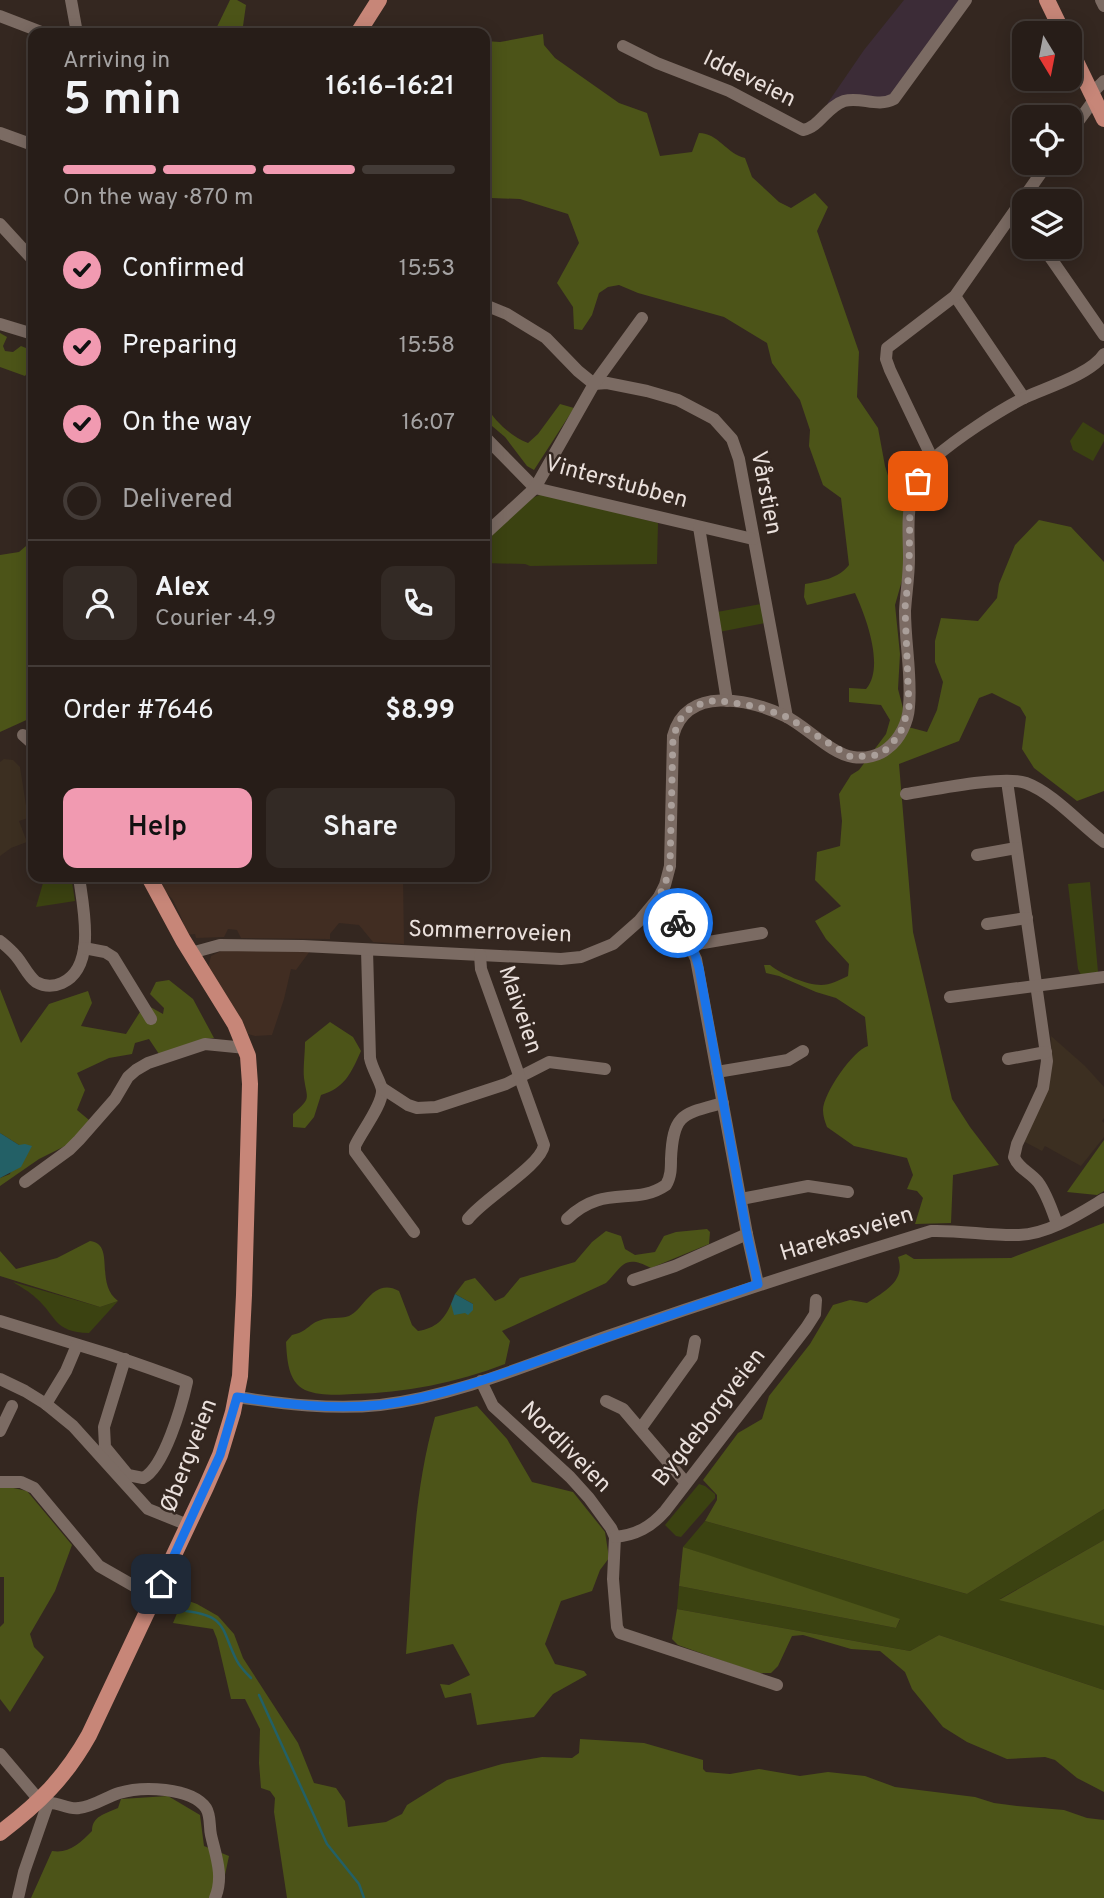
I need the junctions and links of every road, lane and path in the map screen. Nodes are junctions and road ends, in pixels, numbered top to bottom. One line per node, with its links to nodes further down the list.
1 (71, 0): 10 (street)
2 (379, 0): 11 (main road)
3 (966, 0): 12 (street, Iddeveien)
4 (1046, 0): 8 (main road)
5 (1101, 0): 6 (street)
6 (1104, 6)
7 (0, 16): 9 (street)
8 (1057, 21)
9 (31, 28)
10 (76, 28)
11 (361, 28)
12 (623, 46)
13 (1082, 73): 15 (main road)
14 (1104, 81): 15 (street)
15 (1094, 97): 16 (street); 17 (main road)
16 (1082, 116)
17 (1104, 119)
18 (0, 133): 19 (street)
19 (28, 143)
20 (1012, 215): 24 (street)
21 (0, 224): 22 (street)
22 (28, 255)
23 (1051, 259): 29 (street)
24 (955, 296): 32 (street); 34 (street)
25 (490, 307): 31 (street)
26 (642, 318): 31 (street)
27 (0, 324): 28 (street)
28 (28, 334)
29 (1104, 335)
30 (1104, 354): 32 (street)
31 (594, 384): 35 (street); 38 (street, Vårstien)
32 (1024, 398): 34 (street)
33 (490, 442): 35 (street, Vinterstubben)
34 (933, 460): 40 (street, Sommerroveien)
35 (535, 488): 36 (street, Vinterstubben); 37 (street)
36 (699, 527): 38 (street, Vinterstubben); 39 (street)
37 (490, 529)
38 (753, 539): 40 (street, Vårstien)
39 (727, 701): 40 (street, Sommerroveien); 48 (street, Sommerroveien)
40 (787, 717)
41 (1007, 781): 42 (street); 43 (street); 44 (street)
42 (906, 794)
43 (1104, 842)
44 (1016, 848): 45 (street); 49 (street)
45 (977, 855)
46 (80, 882): 54 (street)
47 (152, 882): 56 (main road, Øbergveien)
48 (659, 897): 53 (street); 57 (street, Sommerroveien)
49 (1027, 918): 50 (street); 59 (street)
50 (987, 924)
51 (762, 933): 53 (street)
52 (0, 941): 54 (street)
53 (691, 945): 67 (street)
54 (84, 948): 61 (street)
55 (367, 950): 56 (street, Sommerroveien); 57 (street, Sommerroveien); 69 (street)
56 (191, 953): 62 (main road, Øbergveien)
57 (480, 955): 68 (street, Maiveien)
58 (1104, 978): 59 (street)
59 (1037, 985): 60 (street); 64 (street)
60 (950, 997)
61 (151, 1019)
62 (246, 1048): 71 (street); 89 (main road, Øbergveien)
63 (803, 1051): 67 (street)
64 (1046, 1052): 65 (street); 77 (street)
65 (1008, 1059)
66 (605, 1069): 68 (street, Maiveien)
67 (717, 1072): 70 (street)
68 (520, 1077): 69 (street, Maiveien); 75 (street, Maiveien)
69 (382, 1088): 78 (street)
70 (723, 1103): 73 (street); 76 (street)
71 (24, 1182)
72 (848, 1192): 73 (street)
73 (741, 1199): 79 (street)
74 (1104, 1199): 77 (street, Harekasveien)
75 (468, 1219)
76 (567, 1219)
77 (1057, 1224): 81 (street, Harekasveien)
78 (414, 1231)
79 (747, 1234): 80 (street); 81 (street)
80 (633, 1280)
81 (758, 1284): 88 (street, Harekasveien)
82 (816, 1300): 96 (street, Bygdeborgveien)
83 (0, 1321): 85 (street)
84 (695, 1341): 93 (street)
85 (77, 1345): 86 (street); 91 (street)
86 (125, 1359): 86 (street)
87 (0, 1379): 91 (street)
88 (481, 1381): 89 (street, Harekasveien); 98 (street, Nordliveien)
89 (237, 1397): 97 (main road, Øbergveien)
90 (606, 1401): 93 (street)
91 (46, 1404): 97 (street)
92 (12, 1406): 94 (street)
93 (640, 1428): 96 (street)
94 (0, 1431)
95 (0, 1482): 99 (street)
96 (686, 1483): 98 (street, Bygdeborgveien)
97 (188, 1525): 99 (main road, Øbergveien)
98 (615, 1537): 100 (street)
99 (155, 1598): 102 (main road, Øbergveien)
100 (777, 1685)
101 (0, 1754): 102 (street)
102 (45, 1800): 103 (main road, Øbergveien); 104 (street); 105 (street)
103 (0, 1833)
104 (18, 1898)
105 (215, 1898)

